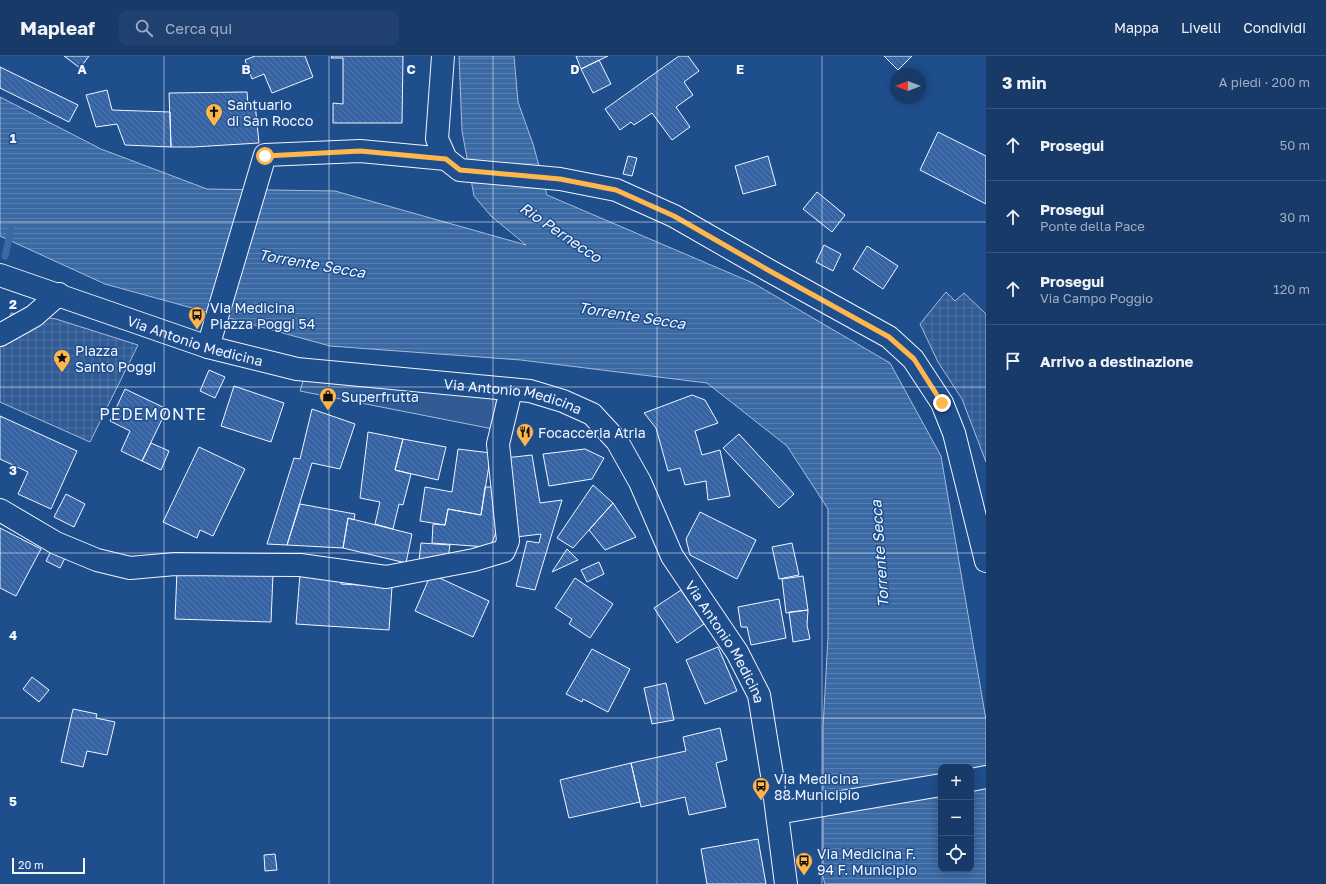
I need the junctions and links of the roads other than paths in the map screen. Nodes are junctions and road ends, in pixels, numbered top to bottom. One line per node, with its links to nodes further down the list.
1 (443, 56): 2 (street)
2 (453, 165): 6 (street); 9 (street)
3 (0, 276): 4 (street, Via Antonio Medicina)
4 (59, 294): 5 (street); 6 (street, Via Antonio Medicina)
5 (0, 335)
6 (209, 340): 7 (street, Via Antonio Medicina)
7 (511, 390): 8 (street); 13 (street, Via Antonio Medicina)
8 (0, 510)
9 (986, 561)
10 (986, 777): 11 (street)
11 (974, 779)
12 (938, 786): 13 (street)
13 (777, 813): 14 (street, Via Antonio Medicina)
14 (786, 884)

